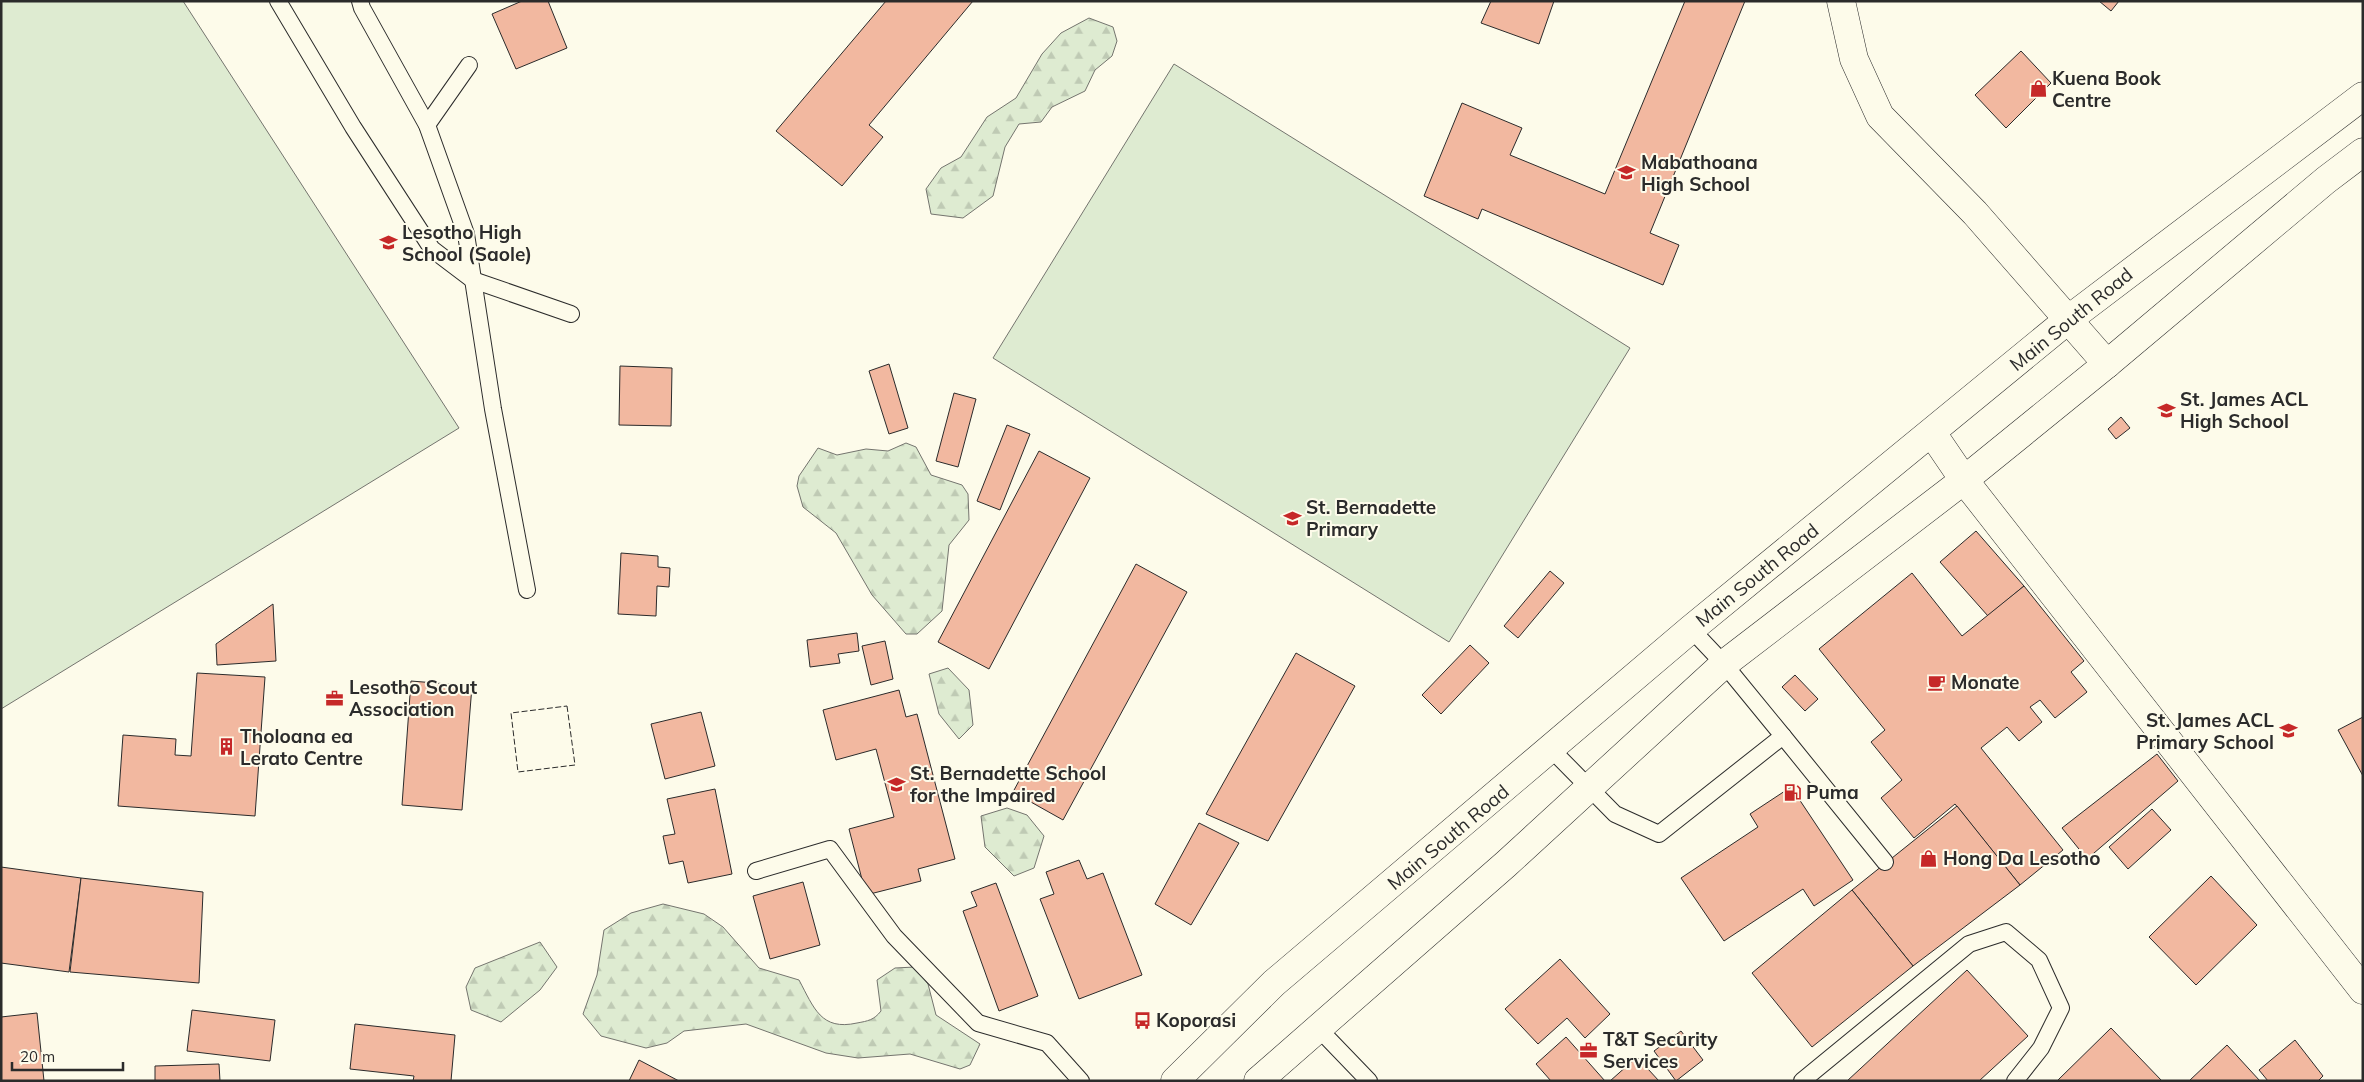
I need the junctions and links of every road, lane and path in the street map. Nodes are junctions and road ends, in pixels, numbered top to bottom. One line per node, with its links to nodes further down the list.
1 (278, 1): 8 (lane)
2 (360, 1): 6 (lane)
3 (1841, 1): 10 (main road)
4 (469, 65): 6 (lane)
5 (2363, 96): 10 (main road, Main South Road)
6 (426, 125): 8 (lane)
7 (2363, 152): 11 (main road)
8 (473, 280): 9 (lane); 14 (lane)
9 (571, 314)
10 (2069, 319): 11 (main road); 12 (main road, Main South Road)
11 (2107, 364): 13 (main road)
12 (1932, 433): 13 (main road); 15 (main road, Main South Road)
13 (1964, 480): 16 (main road); 22 (main road)
14 (527, 590)
15 (1691, 629): 16 (lane); 18 (main road, Main South Road)
16 (1724, 664): 17 (lane); 19 (main road)
17 (1783, 736): 19 (lane); 20 (lane)
18 (1551, 749): 19 (lane); 25 (main road, Main South Road)
19 (1590, 788): 23 (main road)
20 (1885, 862)
21 (756, 871): 24 (lane)
22 (2363, 990)
23 (1317, 1027): 26 (main road); 27 (lane)
24 (1081, 1081)
25 (1175, 1081)
26 (1258, 1081)
27 (1369, 1081)
28 (1802, 1081): 29 (lane)
29 (2016, 1081)

